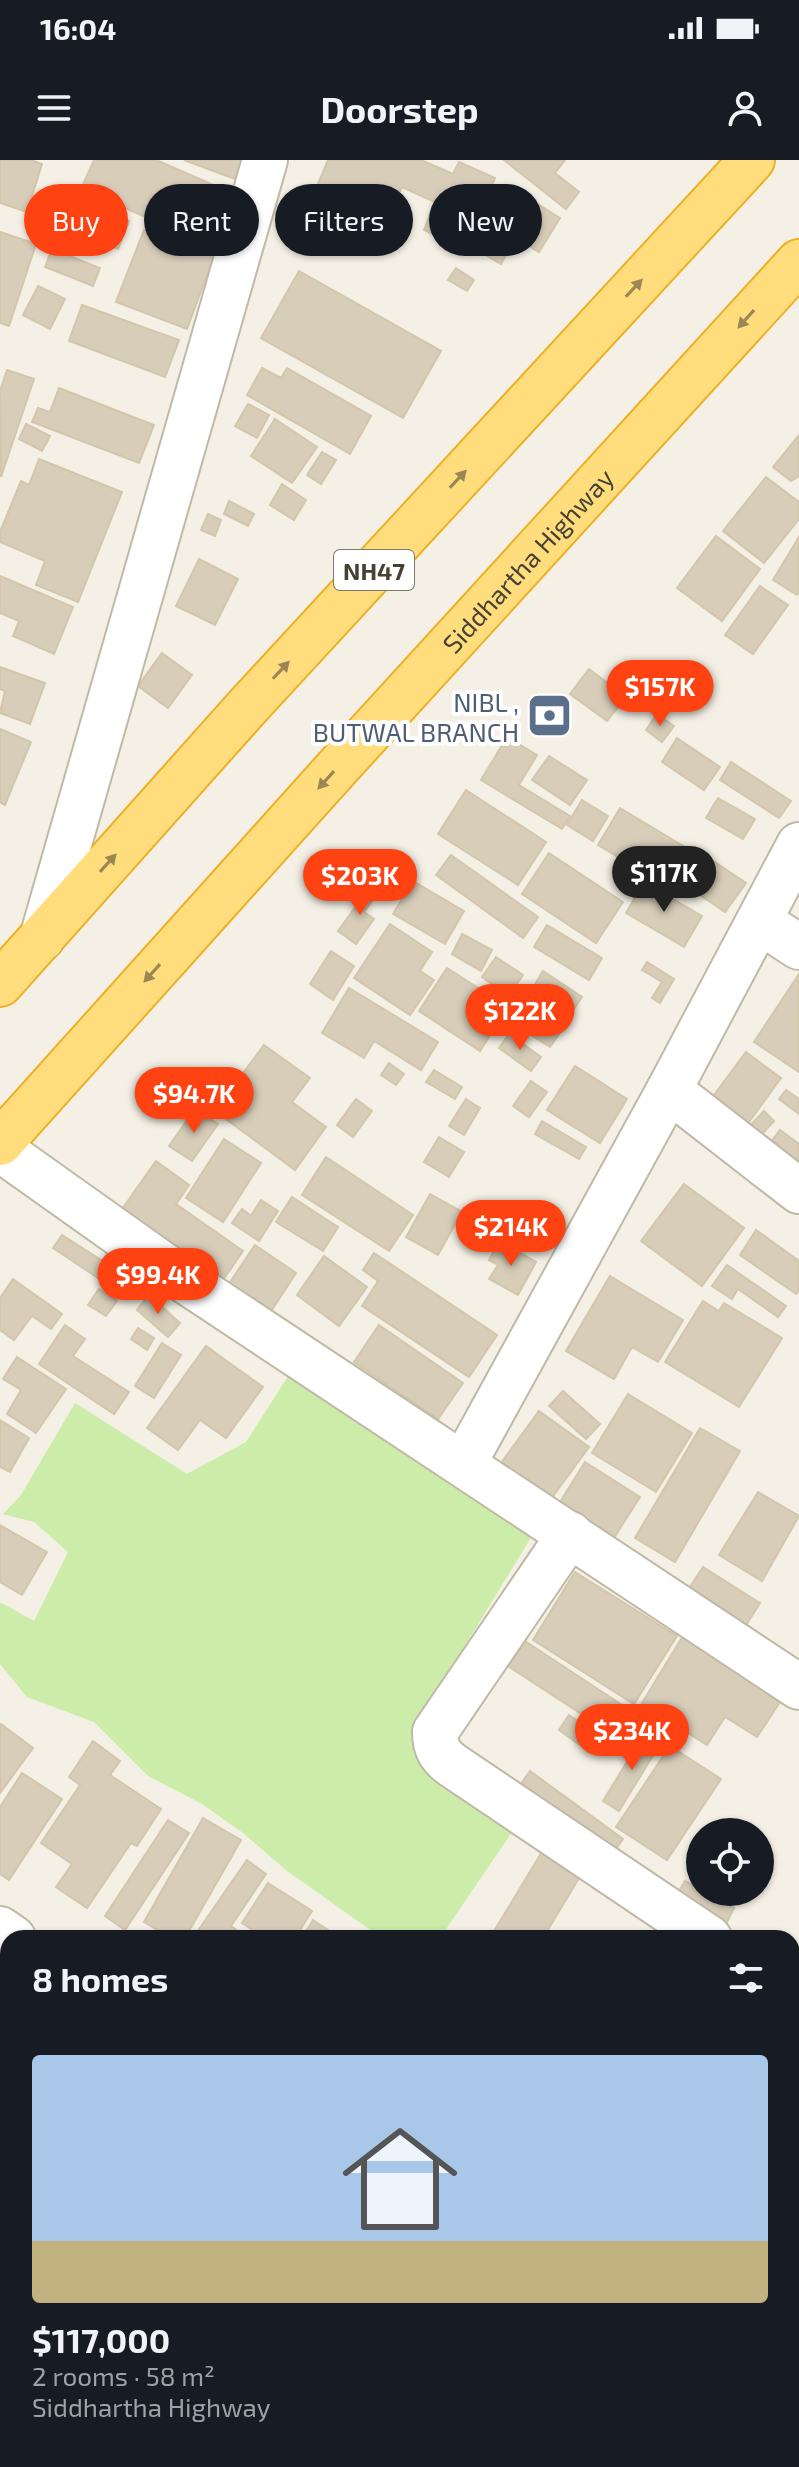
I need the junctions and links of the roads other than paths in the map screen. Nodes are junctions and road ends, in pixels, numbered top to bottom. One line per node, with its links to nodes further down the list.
1 (265, 160): 6 (street)
2 (752, 160): 6 (highway, NH47, one-way to 2)
3 (799, 262): 10 (highway, Siddhartha Highway, one-way to 10)
4 (799, 845): 5 (street)
5 (759, 921): 7 (street); 9 (street)
6 (42, 938): 8 (highway, NH47)
7 (799, 947)
8 (0, 984)
9 (669, 1090): 11 (street); 12 (street)
10 (0, 1146): 12 (street)
11 (799, 1191)
12 (464, 1463): 13 (street)
13 (570, 1534): 14 (street); 15 (street)
14 (799, 1687)
15 (697, 1930)

